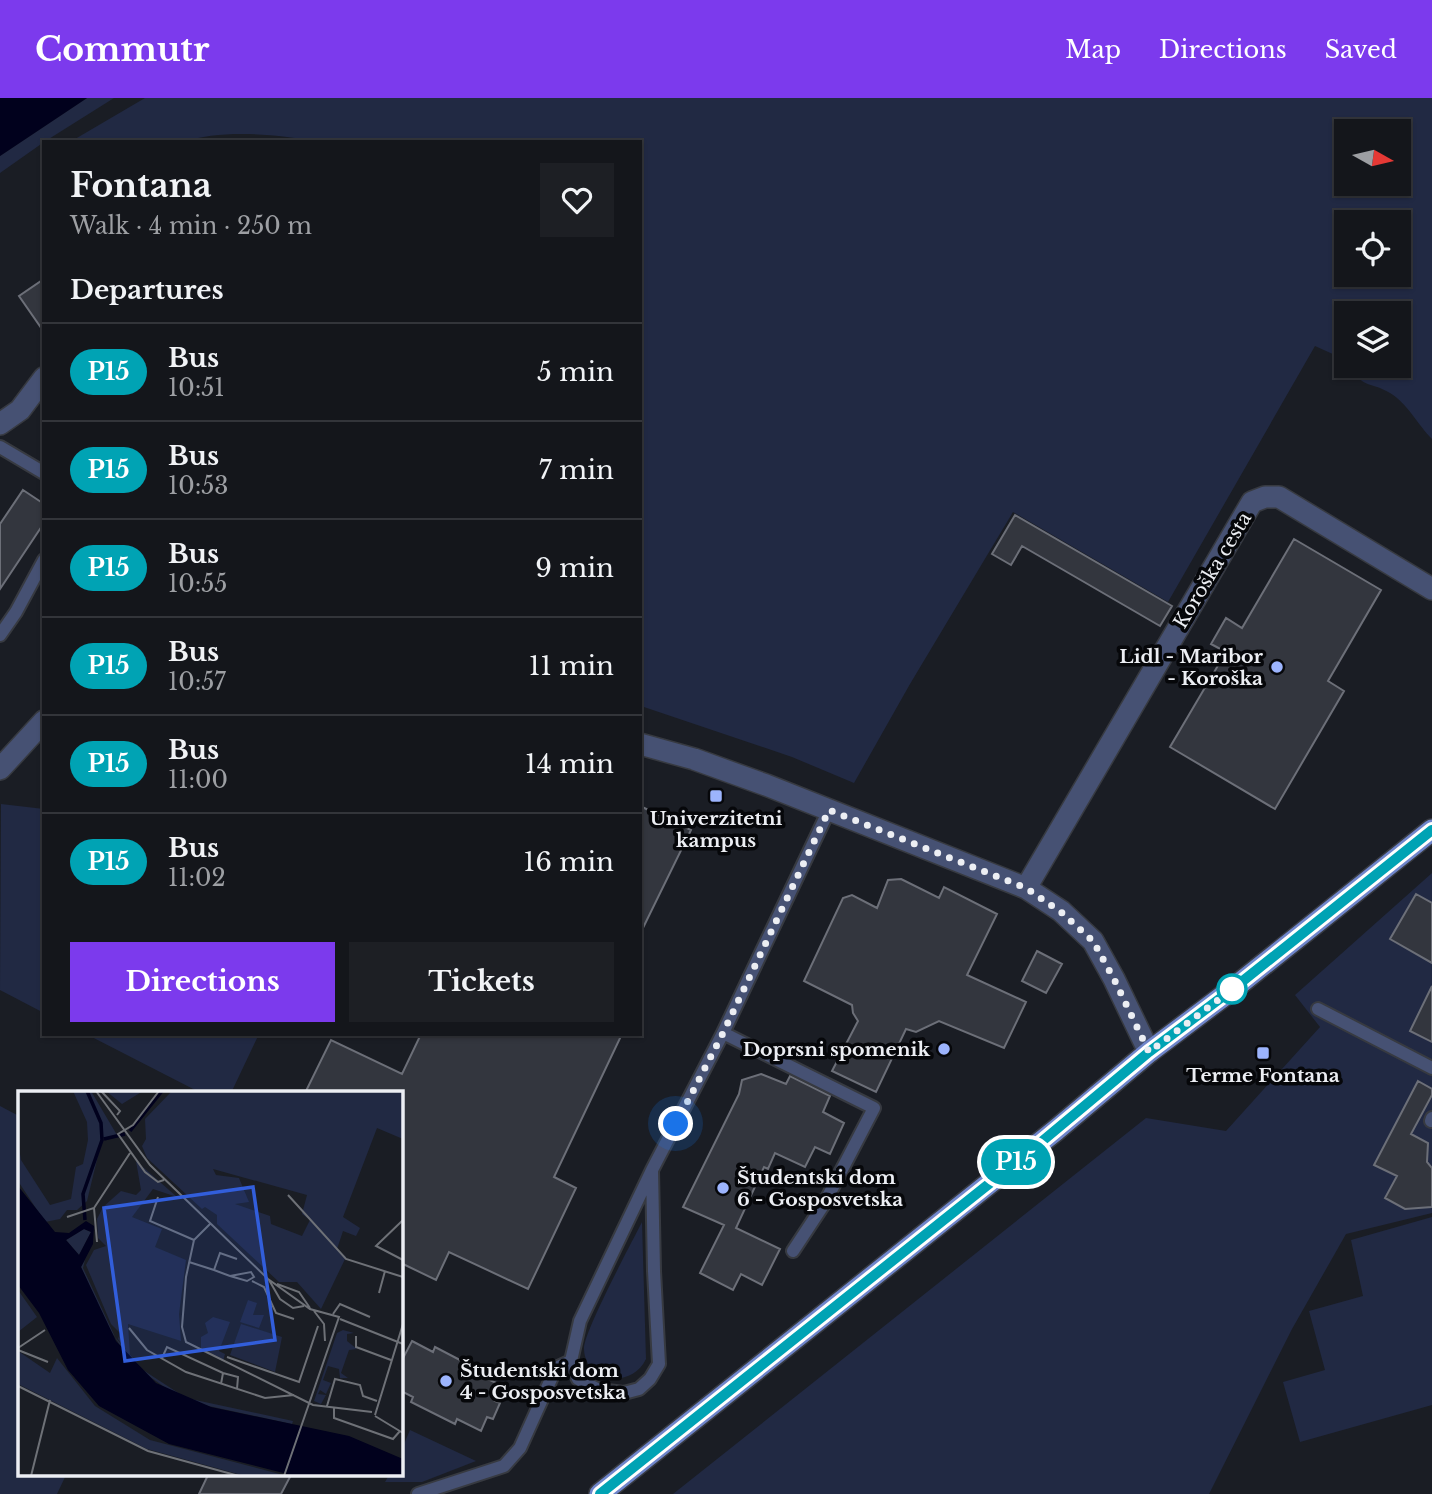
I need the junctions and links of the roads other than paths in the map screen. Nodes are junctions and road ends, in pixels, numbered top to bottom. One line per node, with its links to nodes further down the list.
1 (42, 381): 2 (street)
2 (0, 424)
3 (0, 447): 4 (lane)
4 (42, 472)
5 (42, 564): 7 (lane)
6 (1432, 589): 13 (street, Koroška cesta)
7 (0, 635)
8 (42, 723): 10 (street)
9 (642, 745): 11 (street)
10 (0, 769)
11 (829, 810): 13 (street); 15 (lane)
12 (1432, 830): 16 (main road)
13 (1026, 888): 16 (street)
14 (1318, 1009): 17 (lane)
15 (723, 1033): 18 (lane); 19 (lane)
16 (1149, 1052): 22 (main road)
17 (1432, 1068)
18 (652, 1170): 20 (lane); 20 (lane)
19 (793, 1251)
20 (571, 1362): 21 (lane)
21 (418, 1494)
22 (600, 1494)

